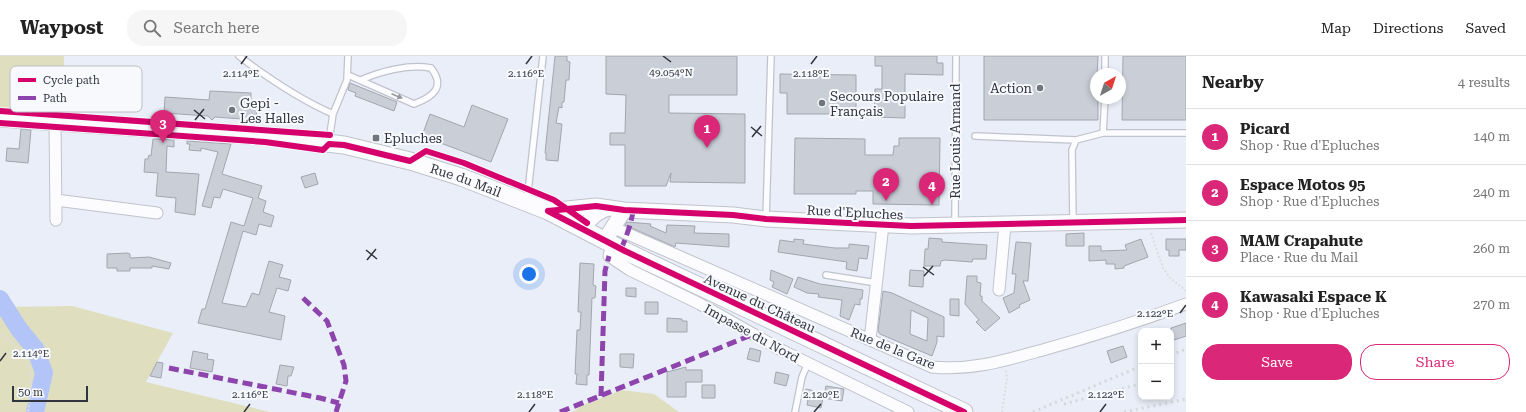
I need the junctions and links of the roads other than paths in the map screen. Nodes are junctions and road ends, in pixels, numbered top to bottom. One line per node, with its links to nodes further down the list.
1 (239, 56): 11 (lane)
2 (348, 56): 8 (lane)
3 (543, 56): 20 (lane)
4 (771, 56): 25 (lane)
5 (956, 56): 30 (lane, Rue Louis Armand)
6 (1105, 56): 7 (lane)
7 (1105, 68)
8 (348, 75): 9 (lane); 11 (lane)
9 (361, 80): 9 (lane, one-way to 9)
10 (1104, 104): 14 (lane)
11 (333, 114): 18 (lane)
12 (0, 118): 13 (main road, Rue du Mail)
13 (55, 122): 18 (main road, Rue du Mail); 19 (street)
14 (1102, 133): 15 (lane); 17 (lane)
15 (1186, 133)
16 (975, 136): 17 (lane)
17 (1076, 140): 28 (lane)
18 (329, 144): 20 (main road, Rue du Mail)
19 (56, 200): 24 (street); 26 (street)
20 (527, 202): 23 (main road, Rue du Mail)
21 (608, 208): 22 (street, Rue d'Epluches); 23 (street, Rue d'Epluches); 32 (street)
22 (624, 210): 25 (street, Rue d'Epluches); 33 (street)
23 (548, 211): 32 (main road, Avenue du Château)
24 (157, 213)
25 (766, 219): 29 (street, Rue d'Epluches)
26 (56, 220)
27 (1186, 220): 28 (street, Rue d'Epluches)
28 (1073, 224): 31 (street, Rue d'Epluches)
29 (883, 225): 30 (street, Rue d'Epluches); 35 (street)
30 (956, 225): 31 (street, Rue d'Epluches)
31 (1005, 225): 36 (street)
32 (584, 229): 33 (main road, Avenue du Château)
33 (610, 237): 38 (street, Rue de la Gare); 39 (street, Impasse du Nord); 42 (main road, Avenue du Château)
34 (826, 274): 35 (lane)
35 (877, 283): 38 (street)
36 (999, 290)
37 (1186, 304): 38 (street, Rue de la Gare)
38 (870, 340)
39 (808, 363): 40 (lane); 41 (street, Impasse du Nord)
40 (795, 412)
41 (908, 412)
42 (964, 412)

